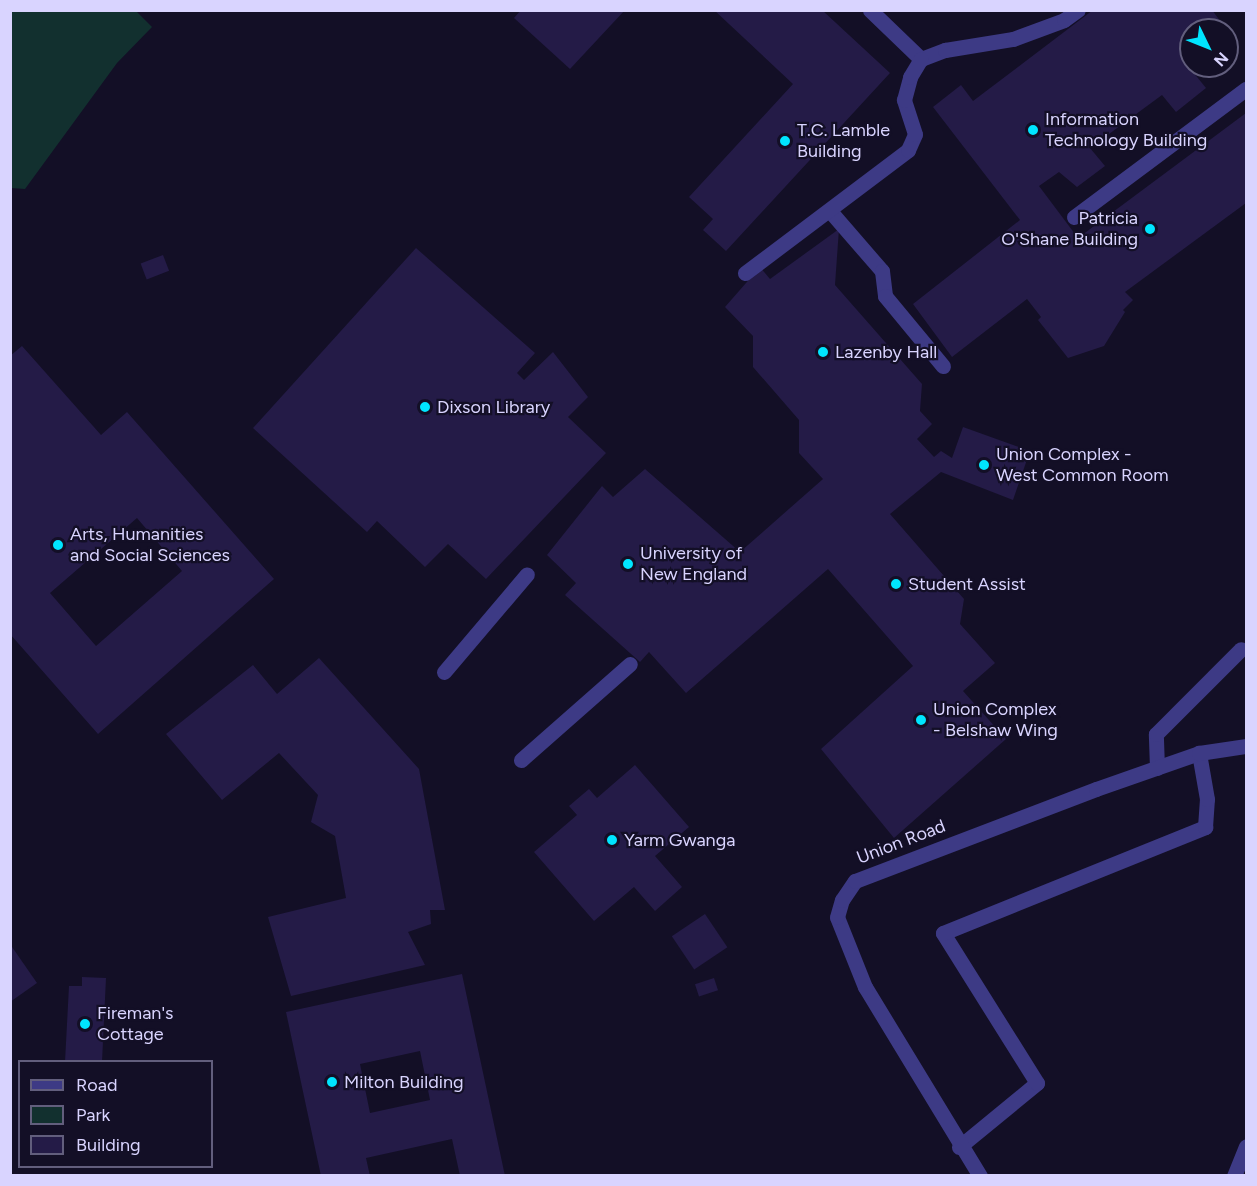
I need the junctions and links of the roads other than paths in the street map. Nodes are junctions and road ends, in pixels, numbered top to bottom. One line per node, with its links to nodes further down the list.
1 (870, 10): 3 (street)
2 (1078, 10): 3 (street)
3 (921, 59): 5 (street)
4 (1246, 90): 6 (street)
5 (830, 211): 7 (street); 8 (street)
6 (1074, 217)
7 (745, 273)
8 (943, 366)
9 (527, 574): 12 (street)
10 (1241, 649): 16 (street)
11 (630, 664): 15 (street)
12 (444, 672)
13 (1246, 746): 14 (street, Union Road)
14 (1199, 753): 16 (street, Union Road); 18 (street)
15 (521, 760)
16 (1157, 768): 18 (street, Union Road)
17 (1246, 1146): 20 (street)
18 (959, 1147): 19 (street, Union Road)
19 (980, 1176)
20 (1234, 1176)

